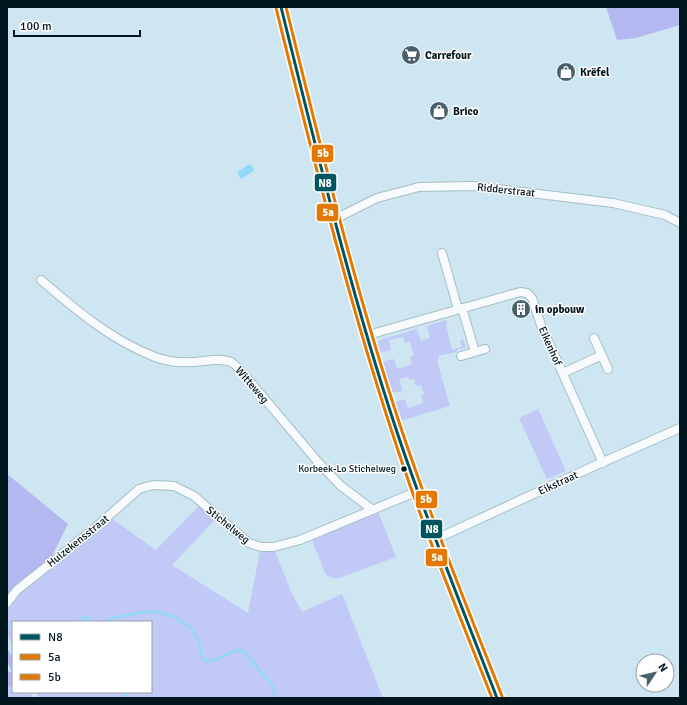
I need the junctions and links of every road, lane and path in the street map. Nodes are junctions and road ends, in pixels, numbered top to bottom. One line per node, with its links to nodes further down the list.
1 (281, 7): 2 (street)
2 (335, 219): 3 (street, Ridderstraat); 7 (street)
3 (680, 223)
4 (442, 254): 6 (street)
5 (41, 280): 19 (street, Witteweg)
6 (460, 309): 7 (street, Eikenhof); 10 (street); 14 (street, Eikenhof)
7 (368, 335): 18 (street)
8 (594, 338): 11 (street)
9 (485, 349): 10 (street)
10 (475, 352): 12 (street)
11 (602, 355): 13 (street); 14 (street, Eikenhof)
12 (461, 356)
13 (608, 369)
14 (563, 373): 16 (street, Eikenhof)
15 (680, 428): 16 (street, Eikstraat)
16 (603, 463): 20 (street, Eikstraat)
17 (153, 485): 19 (street, Stichelweg); 21 (street, Huizekensstraat)
18 (418, 491): 19 (street); 20 (street)
19 (374, 510)
20 (436, 539): 22 (street)
21 (7, 603)
22 (498, 698)

